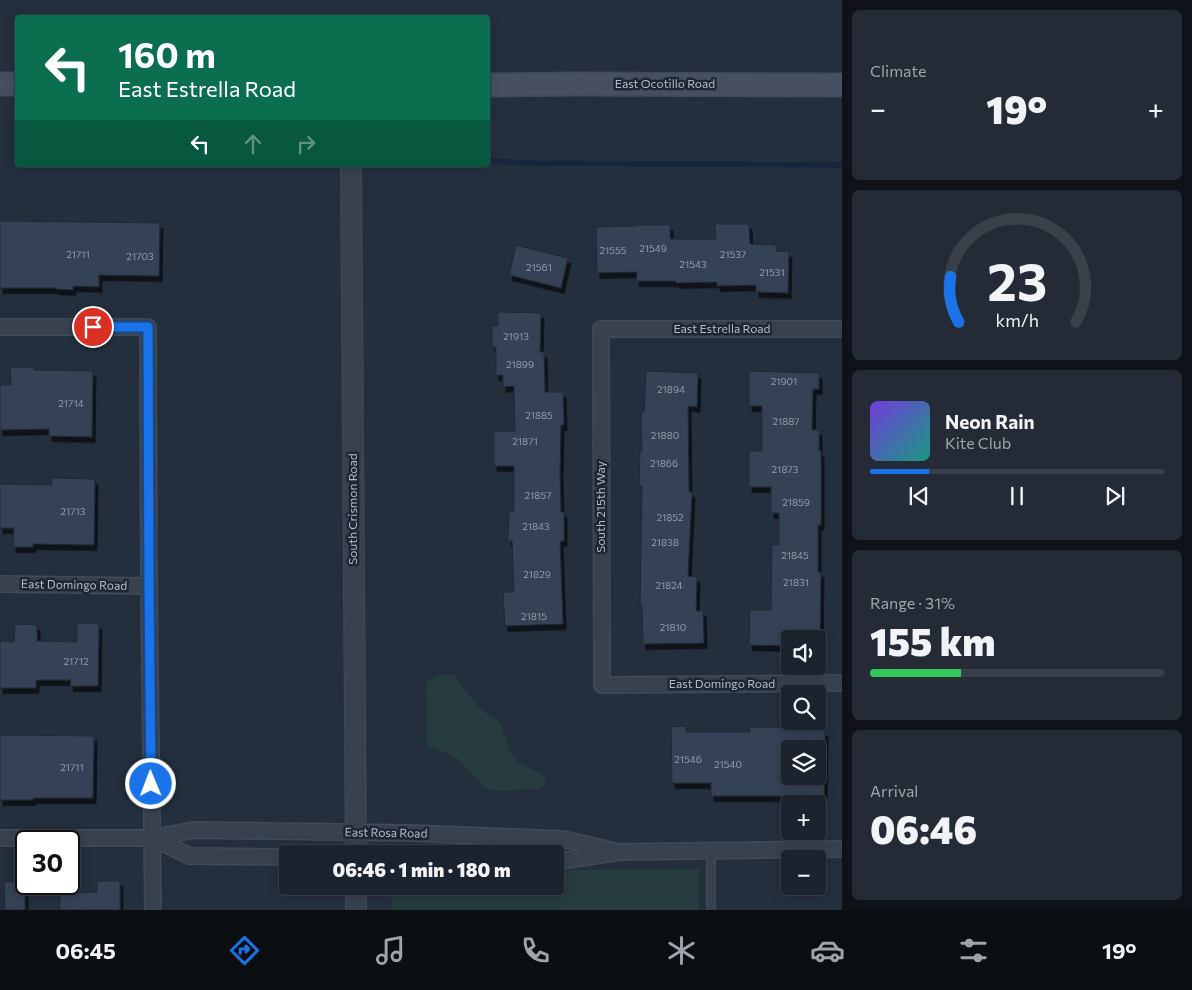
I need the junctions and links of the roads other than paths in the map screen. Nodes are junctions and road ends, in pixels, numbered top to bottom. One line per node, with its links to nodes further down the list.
1 (0, 84): 2 (main road)
2 (15, 84)
3 (490, 85): 4 (main road, East Ocotillo Road)
4 (842, 85)
5 (351, 167): 13 (street, South Crismon Road)
6 (0, 327): 10 (street)
7 (842, 329): 8 (street, East Estrella Road)
8 (601, 330): 12 (street, South 215th Way)
9 (0, 584): 10 (street, East Domingo Road)
10 (149, 586): 15 (street)
11 (842, 684): 12 (street, East Domingo Road)
12 (602, 685)
13 (356, 833): 15 (street, East Rosa Road); 16 (street, South Crismon Road); 19 (street, East Rosa Road)
14 (0, 838): 15 (street, East Rosa Road)
15 (152, 838): 20 (street, East Rosa Road); 23 (street)
16 (356, 845)
17 (842, 849): 18 (street, East Rosa Road)
18 (711, 851): 19 (street, East Rosa Road); 25 (lane)
19 (619, 852): 21 (street, East Rosa Road)
20 (279, 857)
21 (564, 861)
22 (356, 895): 24 (street)
23 (153, 910)
24 (356, 910)
25 (711, 910)

